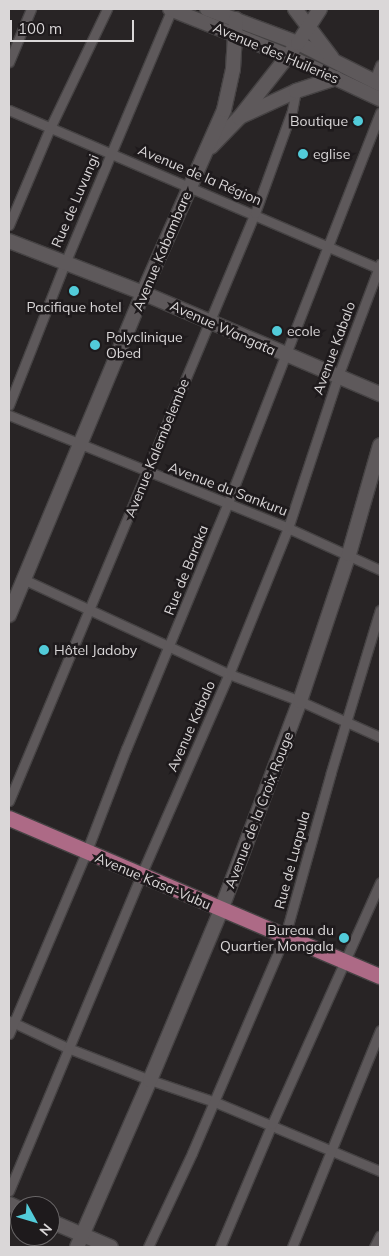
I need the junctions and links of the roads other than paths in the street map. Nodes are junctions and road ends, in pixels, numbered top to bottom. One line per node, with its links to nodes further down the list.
1 (31, 9): 13 (street)
2 (107, 9): 22 (street)
3 (172, 9): 9 (street, Avenue des Huileries); 23 (street, Rue de Luvungi)
4 (207, 9): 7 (street, Avenue des Huileries)
5 (295, 9): 8 (street)
6 (320, 9): 8 (street)
7 (236, 19): 9 (street, Avenue Kabambare); 10 (street, Avenue des Huileries)
8 (309, 26): 10 (street); 12 (street)
9 (235, 34): 11 (street, Avenue des Huileries); 24 (street, Avenue Kabambare)
10 (298, 43): 11 (street); 12 (street, Avenue des Huileries)
11 (288, 56): 15 (street, Avenue des Huileries); 21 (street)
12 (334, 60): 16 (street, Avenue des Huileries)
13 (9, 62)
14 (380, 65): 16 (street)
15 (336, 78): 17 (street); 18 (street, Avenue des Huileries)
16 (377, 82)
17 (296, 91): 21 (street); 26 (street, Avenue Kalembelembe)
18 (380, 99)
19 (9, 110): 22 (street, Avenue de la Région)
20 (380, 112): 29 (street, Rue de Baraka)
21 (240, 118): 24 (street)
22 (50, 128): 23 (street, Avenue de la Région); 27 (street)
23 (110, 152): 25 (street, Avenue de la Région); 30 (street, Rue de Luvungi)
24 (204, 155): 25 (street, Avenue Kabambare)
25 (189, 186): 26 (street, Avenue de la Région); 32 (street, Avenue Kabambare)
26 (255, 213): 29 (street, Avenue de la Région); 33 (street, Avenue Kalembelembe)
27 (9, 225)
28 (9, 241): 30 (street, Avenue Wangata)
29 (328, 247): 31 (street, Avenue de la Région); 34 (street, Rue de Baraka)
30 (65, 263): 32 (street, Avenue Wangata); 37 (street, Rue de Luvungi)
31 (380, 267): 35 (street, Avenue Kabalo)
32 (143, 294): 33 (street, Avenue Wangata); 39 (street, Avenue Kabambare)
33 (208, 320): 34 (street, Avenue Wangata); 41 (street, Avenue Kalembelembe)
34 (286, 355): 35 (street, Avenue Wangata); 42 (street, Rue de Baraka)
35 (338, 376): 36 (street, Avenue Wangata); 43 (street, Avenue Kabalo)
36 (380, 394)
37 (9, 405)
38 (9, 415): 39 (street, Avenue du Sankuru)
39 (80, 445): 41 (street, Avenue du Sankuru); 46 (street, Avenue Kabambare)
40 (380, 445): 44 (street, Avenue de la Croix Rouge)
41 (148, 473): 42 (street, Avenue du Sankuru); 48 (street, Avenue Kalembelembe)
42 (227, 505): 43 (street, Avenue du Sankuru); 50 (street, Rue de Baraka)
43 (288, 528): 44 (street, Avenue du Sankuru); 51 (street, Avenue Kabalo)
44 (348, 554): 45 (street, Avenue du Sankuru); 52 (street, Avenue de la Croix Rouge)
45 (380, 570)
46 (23, 580): 48 (street); 49 (street, Avenue Kabambare)
47 (380, 610): 53 (street, Rue de Luapula)
48 (90, 611): 50 (street); 55 (street, Avenue Kalembelembe)
49 (9, 615)
50 (170, 646): 51 (street); 57 (street, Rue de Baraka)
51 (229, 674): 52 (street); 58 (street, Avenue Kabalo)
52 (300, 701): 53 (street); 60 (street, Avenue de la Croix Rouge)
53 (345, 722): 54 (street); 61 (street, Rue de Luapula)
54 (380, 737)
55 (9, 801)
56 (9, 818): 57 (main road, Avenue Kasa-Vubu)
57 (86, 852): 58 (main road, Avenue Kasa-Vubu); 64 (street, Rue de Baraka)
58 (141, 875): 60 (main road, Avenue Kasa-Vubu); 67 (street, Avenue Kabalo)
59 (380, 882): 62 (street)
60 (221, 910): 61 (main road, Avenue Kasa-Vubu); 68 (street, Avenue de la Croix Rouge)
61 (285, 936): 62 (main road, Avenue Kasa-Vubu); 69 (street, Rue de Luapula)
62 (345, 961): 63 (main road, Avenue Kasa-Vubu); 70 (street)
63 (380, 976)
64 (11, 1021): 66 (street, Rue de Baraka); 67 (street)
65 (380, 1030): 71 (street)
66 (9, 1034)
67 (68, 1048): 68 (street); 73 (street, Avenue Kabalo)
68 (150, 1080): 69 (street); 76 (street, Avenue de la Croix Rouge)
69 (214, 1102): 70 (street); 78 (street, Rue de Luapula)
70 (272, 1124): 71 (street); 79 (street)
71 (330, 1148): 72 (street); 80 (street)
72 (380, 1171)
73 (9, 1191)
74 (60, 1228): 76 (street)
75 (380, 1235): 81 (street)
76 (79, 1241): 77 (street)
77 (111, 1247)
78 (148, 1247)
79 (220, 1247)
80 (292, 1247)
81 (374, 1247)

